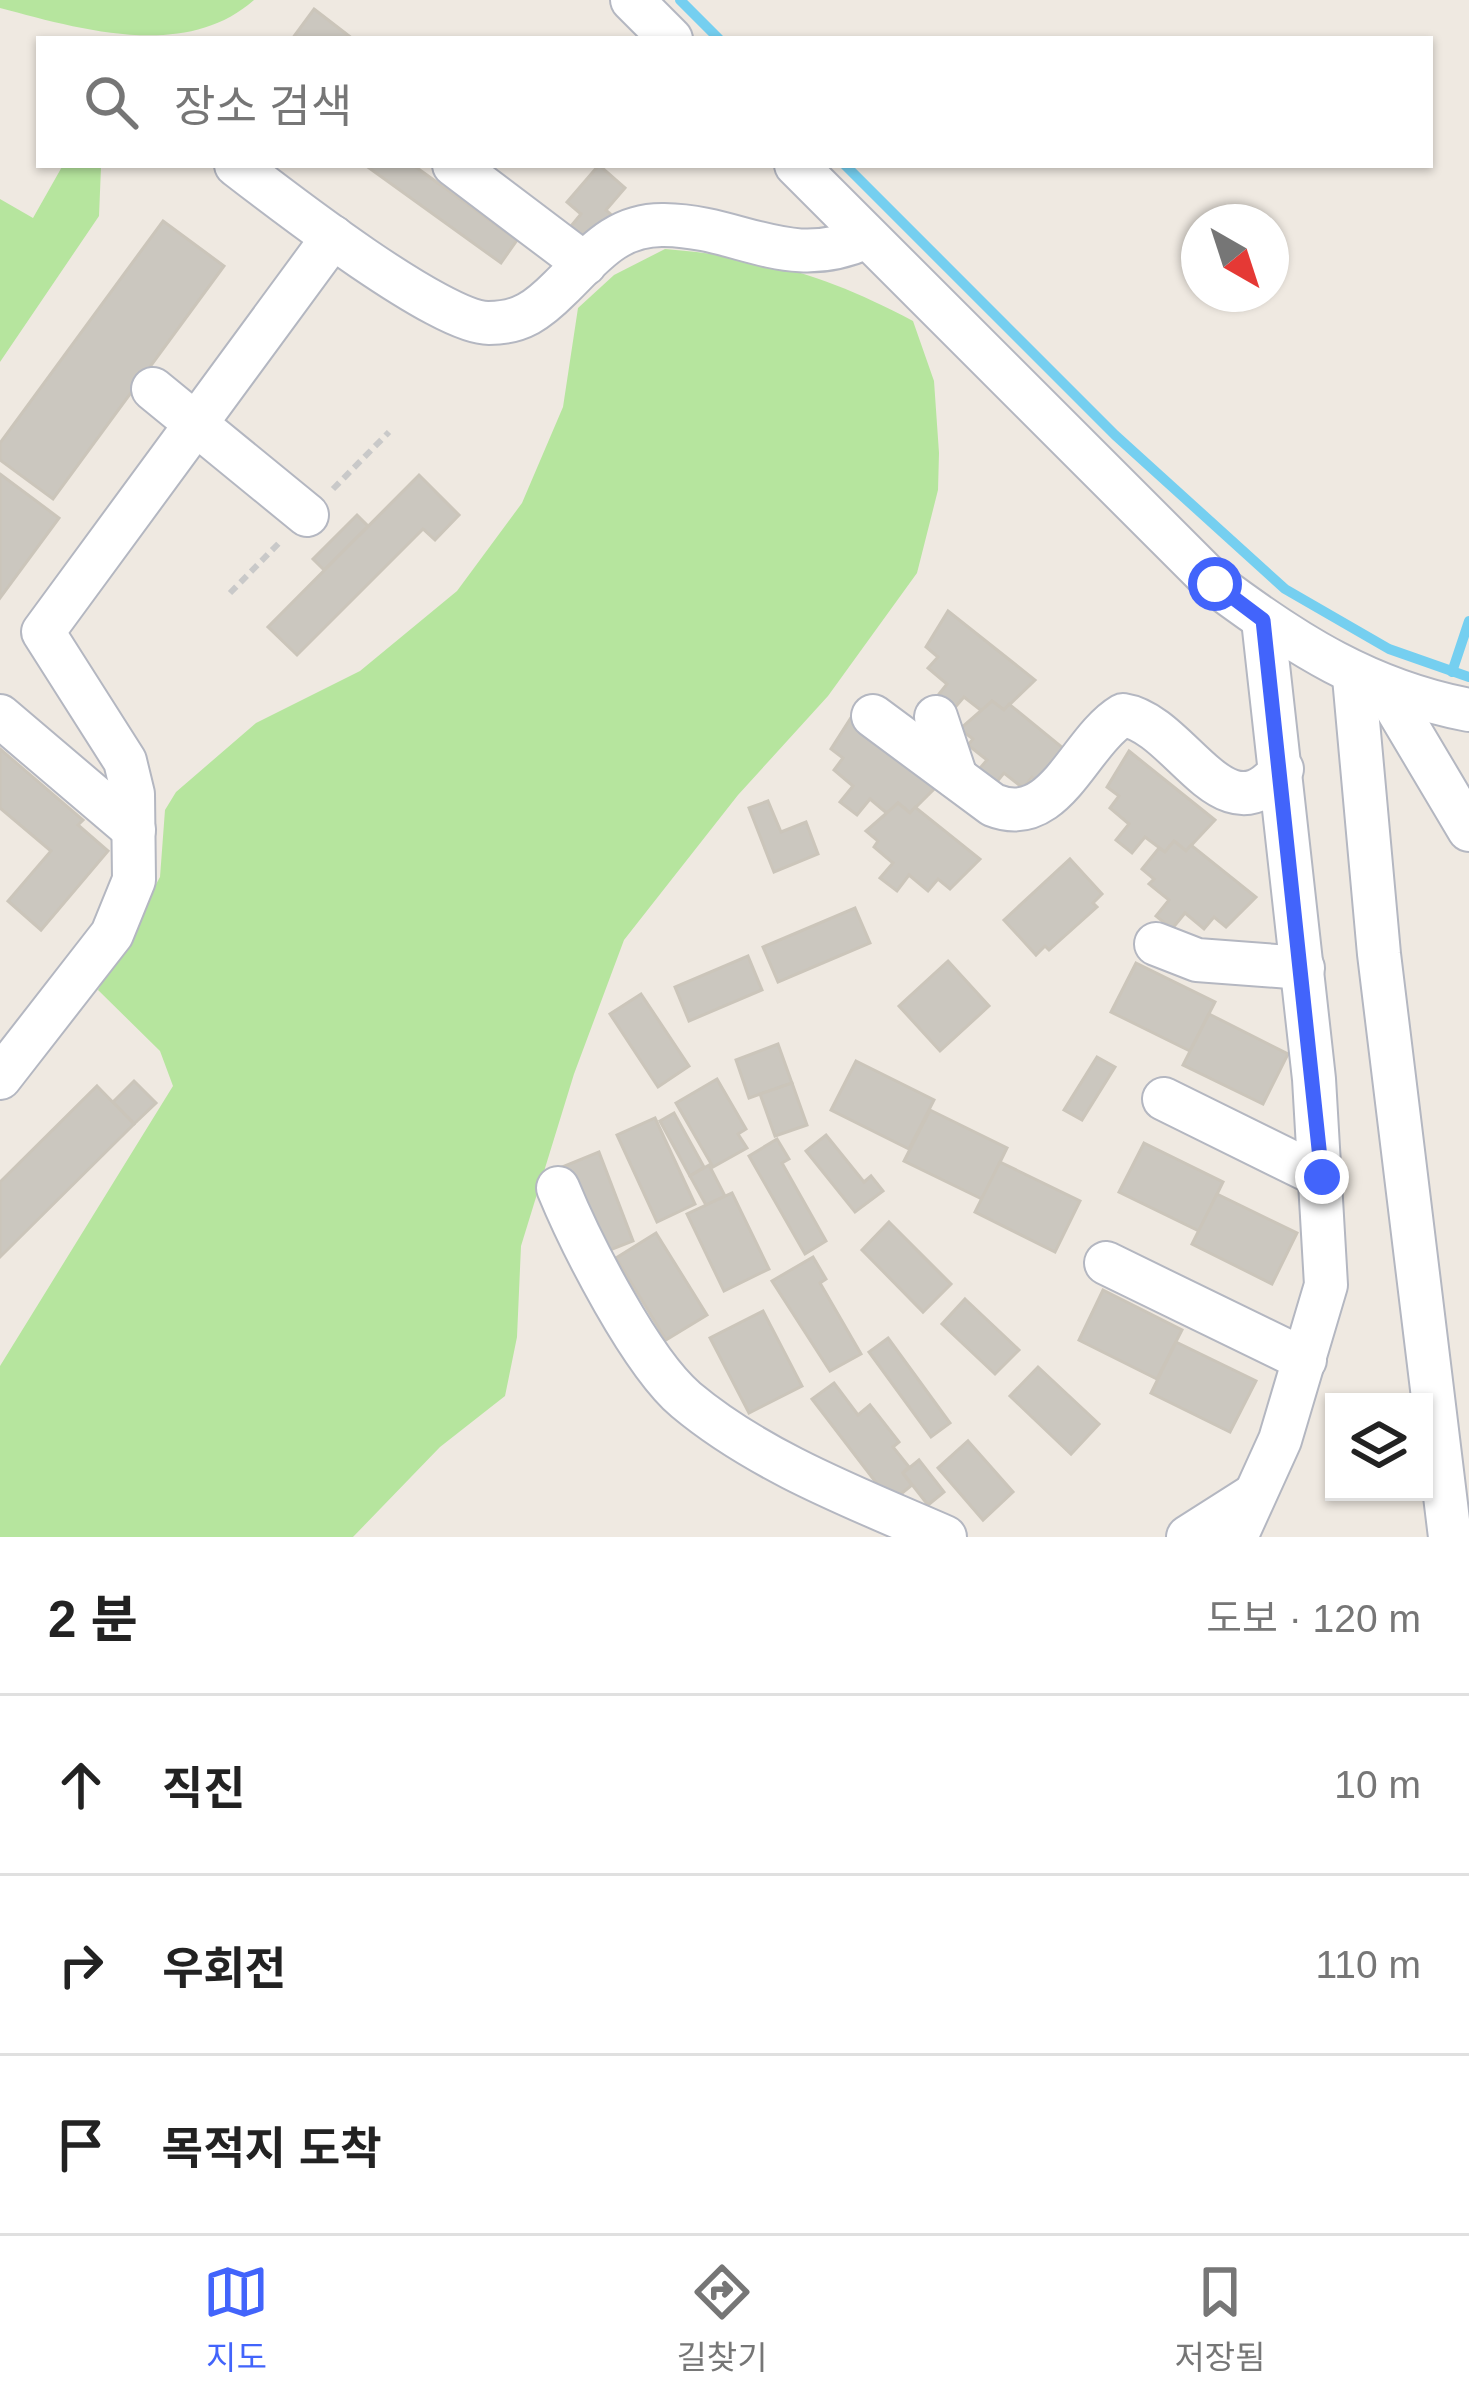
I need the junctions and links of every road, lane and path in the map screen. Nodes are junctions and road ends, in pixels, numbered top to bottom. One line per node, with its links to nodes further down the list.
1 (632, 0): 2 (street)
2 (668, 36)
3 (240, 168): 7 (street)
4 (458, 168): 8 (street)
5 (799, 168): 6 (street)
6 (867, 236): 8 (street); 12 (street)
7 (333, 237): 8 (street); 10 (street)
8 (591, 258)
9 (153, 389): 10 (street)
10 (197, 423): 11 (street); 21 (street)
11 (307, 515)
12 (1263, 620): 13 (street); 18 (street)
13 (1369, 682): 14 (street); 20 (street); 35 (street)
14 (1469, 710)
15 (0, 716): 21 (street)
16 (873, 716): 19 (street)
17 (936, 718): 19 (street)
18 (1282, 769): 19 (street); 24 (street)
19 (956, 777)
20 (1455, 790): 22 (street)
21 (134, 830): 25 (street)
22 (1469, 830)
23 (1156, 944): 24 (street)
24 (1303, 968): 27 (street)
25 (0, 1078)
26 (1165, 1099): 27 (street)
27 (1322, 1177): 30 (street)
28 (558, 1188): 32 (street)
29 (1106, 1263): 30 (street)
30 (1305, 1360): 31 (street)
31 (1255, 1494): 33 (street); 34 (street)
32 (945, 1537)
33 (1188, 1537)
34 (1236, 1537)
35 (1450, 1537)

